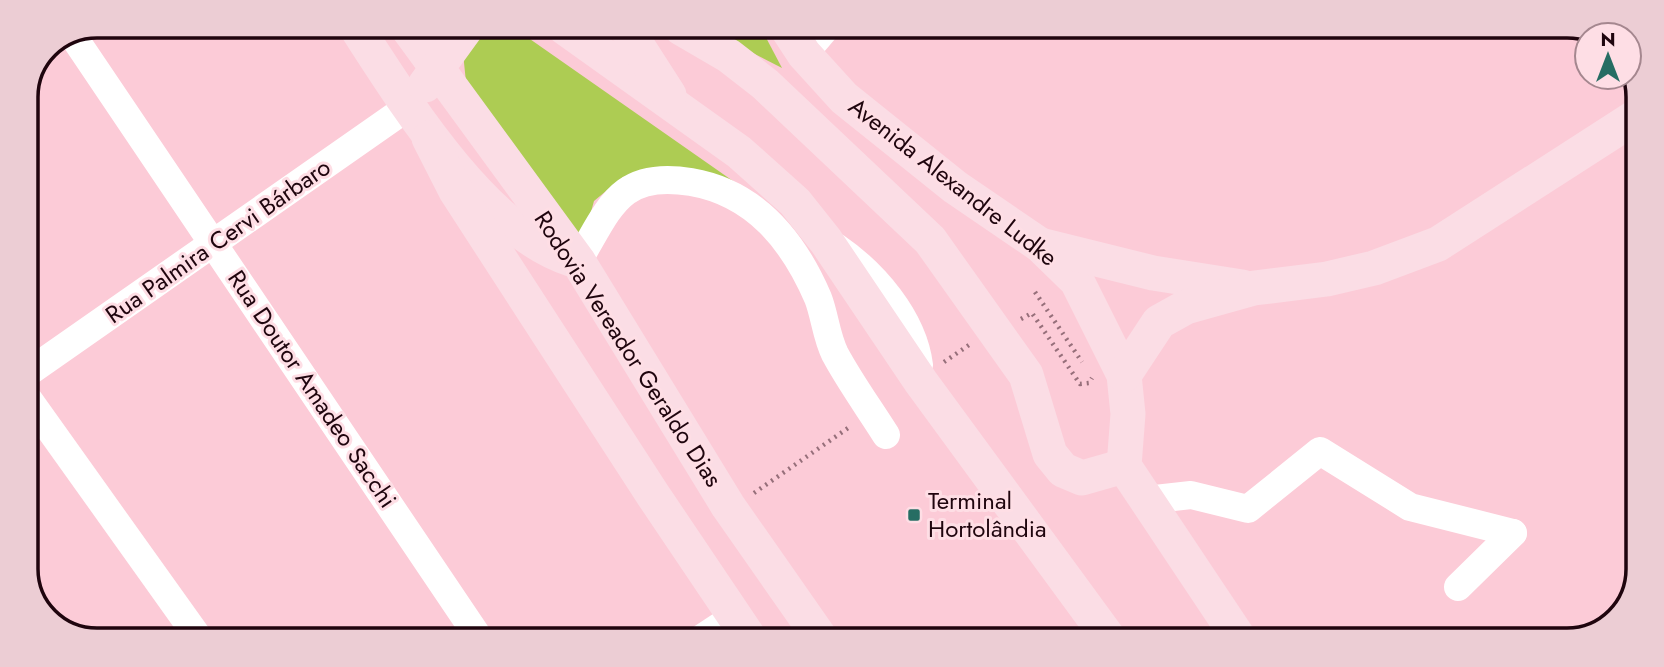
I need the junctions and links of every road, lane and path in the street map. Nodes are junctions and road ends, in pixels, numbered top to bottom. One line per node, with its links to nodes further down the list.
1 (363, 38): 10 (main road)
2 (415, 38): 9 (main road, Rodovia Vereador Geraldo Dias)
3 (459, 38): 9 (main road)
4 (579, 38): 11 (main road)
5 (632, 38): 11 (main road)
6 (698, 38): 29 (main road)
7 (807, 38): 17 (main road, Avenida Alexandre Ludke)
8 (77, 42): 16 (street, Rua Doutor Amadeo Sacchi)
9 (437, 69): 10 (main road); 18 (main road, Rodovia Vereador Geraldo Dias)
10 (408, 107): 13 (main road); 16 (street, Rua Palmira Cervi Bárbaro)
11 (678, 109): 14 (main road)
12 (1625, 125): 19 (main road)
13 (429, 138): 18 (main road); 35 (main road)
14 (739, 152): 15 (street); 24 (main road)
15 (745, 200): 18 (street); 28 (street)
16 (214, 245): 23 (street, Rua Palmira Cervi Bárbaro); 34 (street, Rua Doutor Amadeo Sacchi)
17 (1040, 245): 19 (main road); 25 (main road, Avenida Alexandre Ludke)
18 (578, 261): 36 (main road, Rodovia Vereador Geraldo Dias)
19 (1254, 288): 25 (main road)
20 (1035, 292): 21 (path)
21 (1032, 313)
22 (970, 344): 24 (path)
23 (39, 365)
24 (928, 375): 37 (main road)
25 (1124, 375): 29 (main road, Avenida Alexandre Ludke)
26 (39, 414): 33 (street)
27 (856, 423): 31 (path)
28 (886, 435)
29 (1124, 466): 30 (main road)
30 (1146, 500): 32 (street); 38 (main road)
31 (742, 501)
32 (1458, 587)
33 (192, 628)
34 (473, 628)
35 (742, 628)
36 (813, 628)
37 (1102, 628)
38 (1233, 628)

